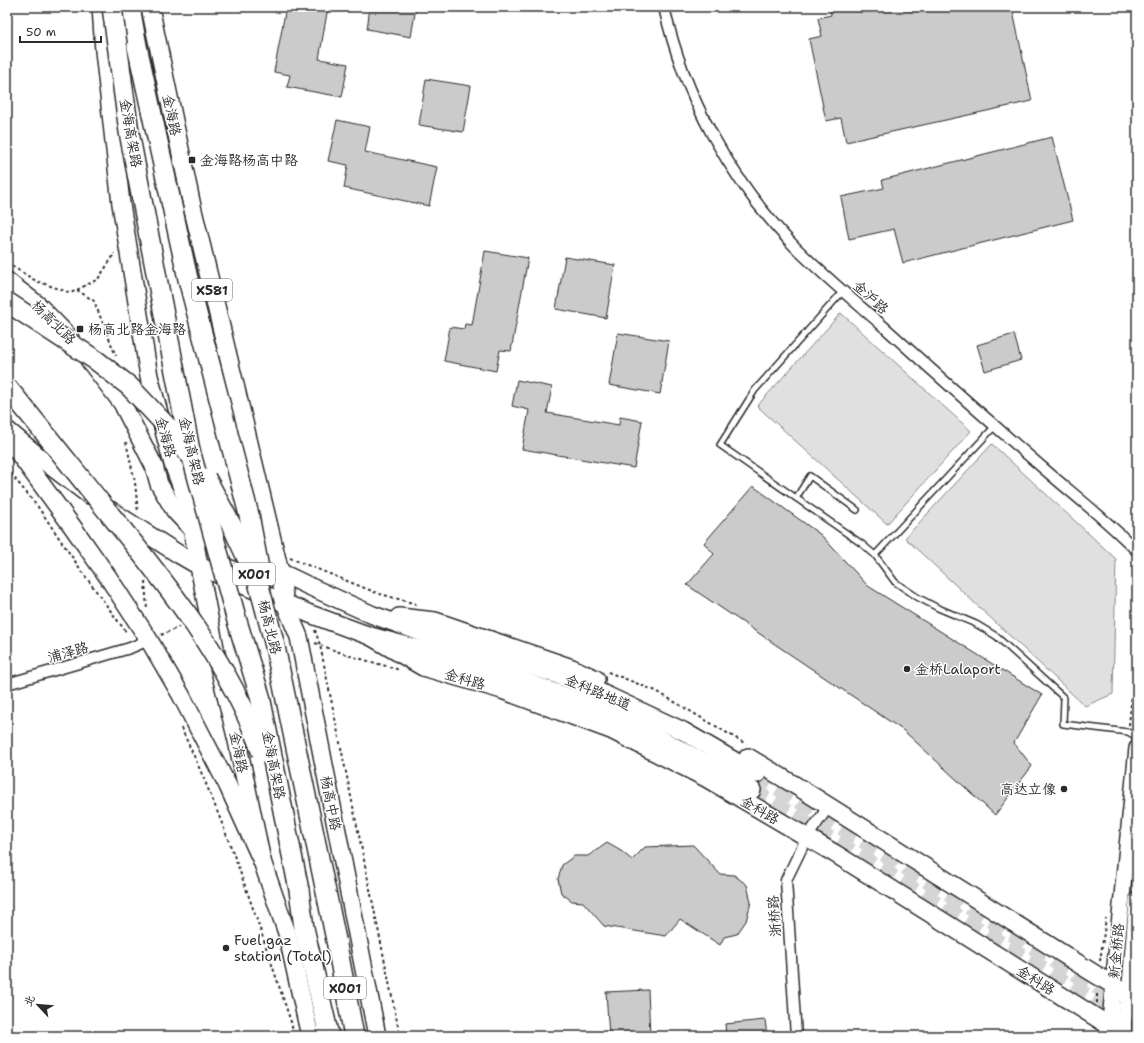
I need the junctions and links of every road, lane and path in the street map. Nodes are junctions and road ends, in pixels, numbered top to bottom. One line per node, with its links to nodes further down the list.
1 (101, 7): 22 (main road, 金海路)
2 (112, 7): 49 (highway, 金海高架路, bridge)
3 (130, 7): 35 (highway, 金海高架路, bridge)
4 (150, 7): 27 (main road, 金海路 / X581)
5 (664, 7): 10 (street, 金沪路)
6 (114, 255): 9 (path)
7 (7, 263): 9 (path)
8 (7, 281): 22 (main road, 杨高北路)
9 (77, 290): 12 (path)
10 (843, 290): 14 (street, 金沪路); 19 (lane)
11 (7, 302): 35 (highway, 杨高北路 / X001, bridge)
12 (117, 359)
13 (7, 387): 49 (highway, X001, bridge)
14 (995, 426): 23 (street, 金沪路); 24 (lane)
15 (7, 430): 21 (main road)
16 (7, 437): 36 (main road)
17 (125, 439): 21 (path)
18 (7, 468): 36 (path)
19 (796, 498): 20 (lane); 24 (lane)
20 (857, 510)
21 (140, 530): 26 (main road)
22 (194, 531): 26 (main road, 金海路); 27 (main road)
23 (1137, 551)
24 (875, 555): 42 (lane)
25 (290, 558): 29 (path)
26 (199, 566): 30 (main road, 金科路); 48 (main road, 金海路)
27 (280, 572): 29 (main road); 30 (main road, 杨高中路 / X001)
28 (144, 577): 33 (path)
29 (305, 584): 32 (main road)
30 (285, 603): 31 (main road, 金科路); 58 (main road, 杨高中路 / X001)
31 (310, 614): 34 (main road, 金科路); 37 (path)
32 (373, 614): 44 (main road, 金科路地道); 46 (main road)
33 (147, 616)
34 (370, 636): 38 (main road, 金科路); 47 (main road, 金科路)
35 (274, 642): 57 (highway, 杨高北路 / X001, bridge)
36 (142, 643): 40 (street, 浦泽路); 48 (main road)
37 (320, 645): 39 (path); 59 (path)
38 (430, 652): 45 (main road, 金科路地道)
39 (405, 672)
40 (7, 684)
41 (180, 726): 54 (path)
42 (1137, 738)
43 (1137, 748): 51 (street, 新金桥路)
44 (757, 774)
45 (752, 790)
46 (829, 806): 47 (street, 浙桥路); 51 (main road)
47 (807, 837): 53 (main road, 金科路); 60 (street, 浙桥路)
48 (262, 861): 55 (main road)
49 (299, 890): 56 (highway, X001)
50 (1137, 900): 52 (street, 新金桥路)
51 (1113, 985): 52 (main road); 53 (street, 新金桥路)
52 (1128, 997): 53 (street, 新金桥路)
53 (1118, 1033)
54 (294, 1036)
55 (310, 1036)
56 (329, 1036)
57 (354, 1036)
58 (377, 1036)
59 (400, 1036)
60 (796, 1036)

